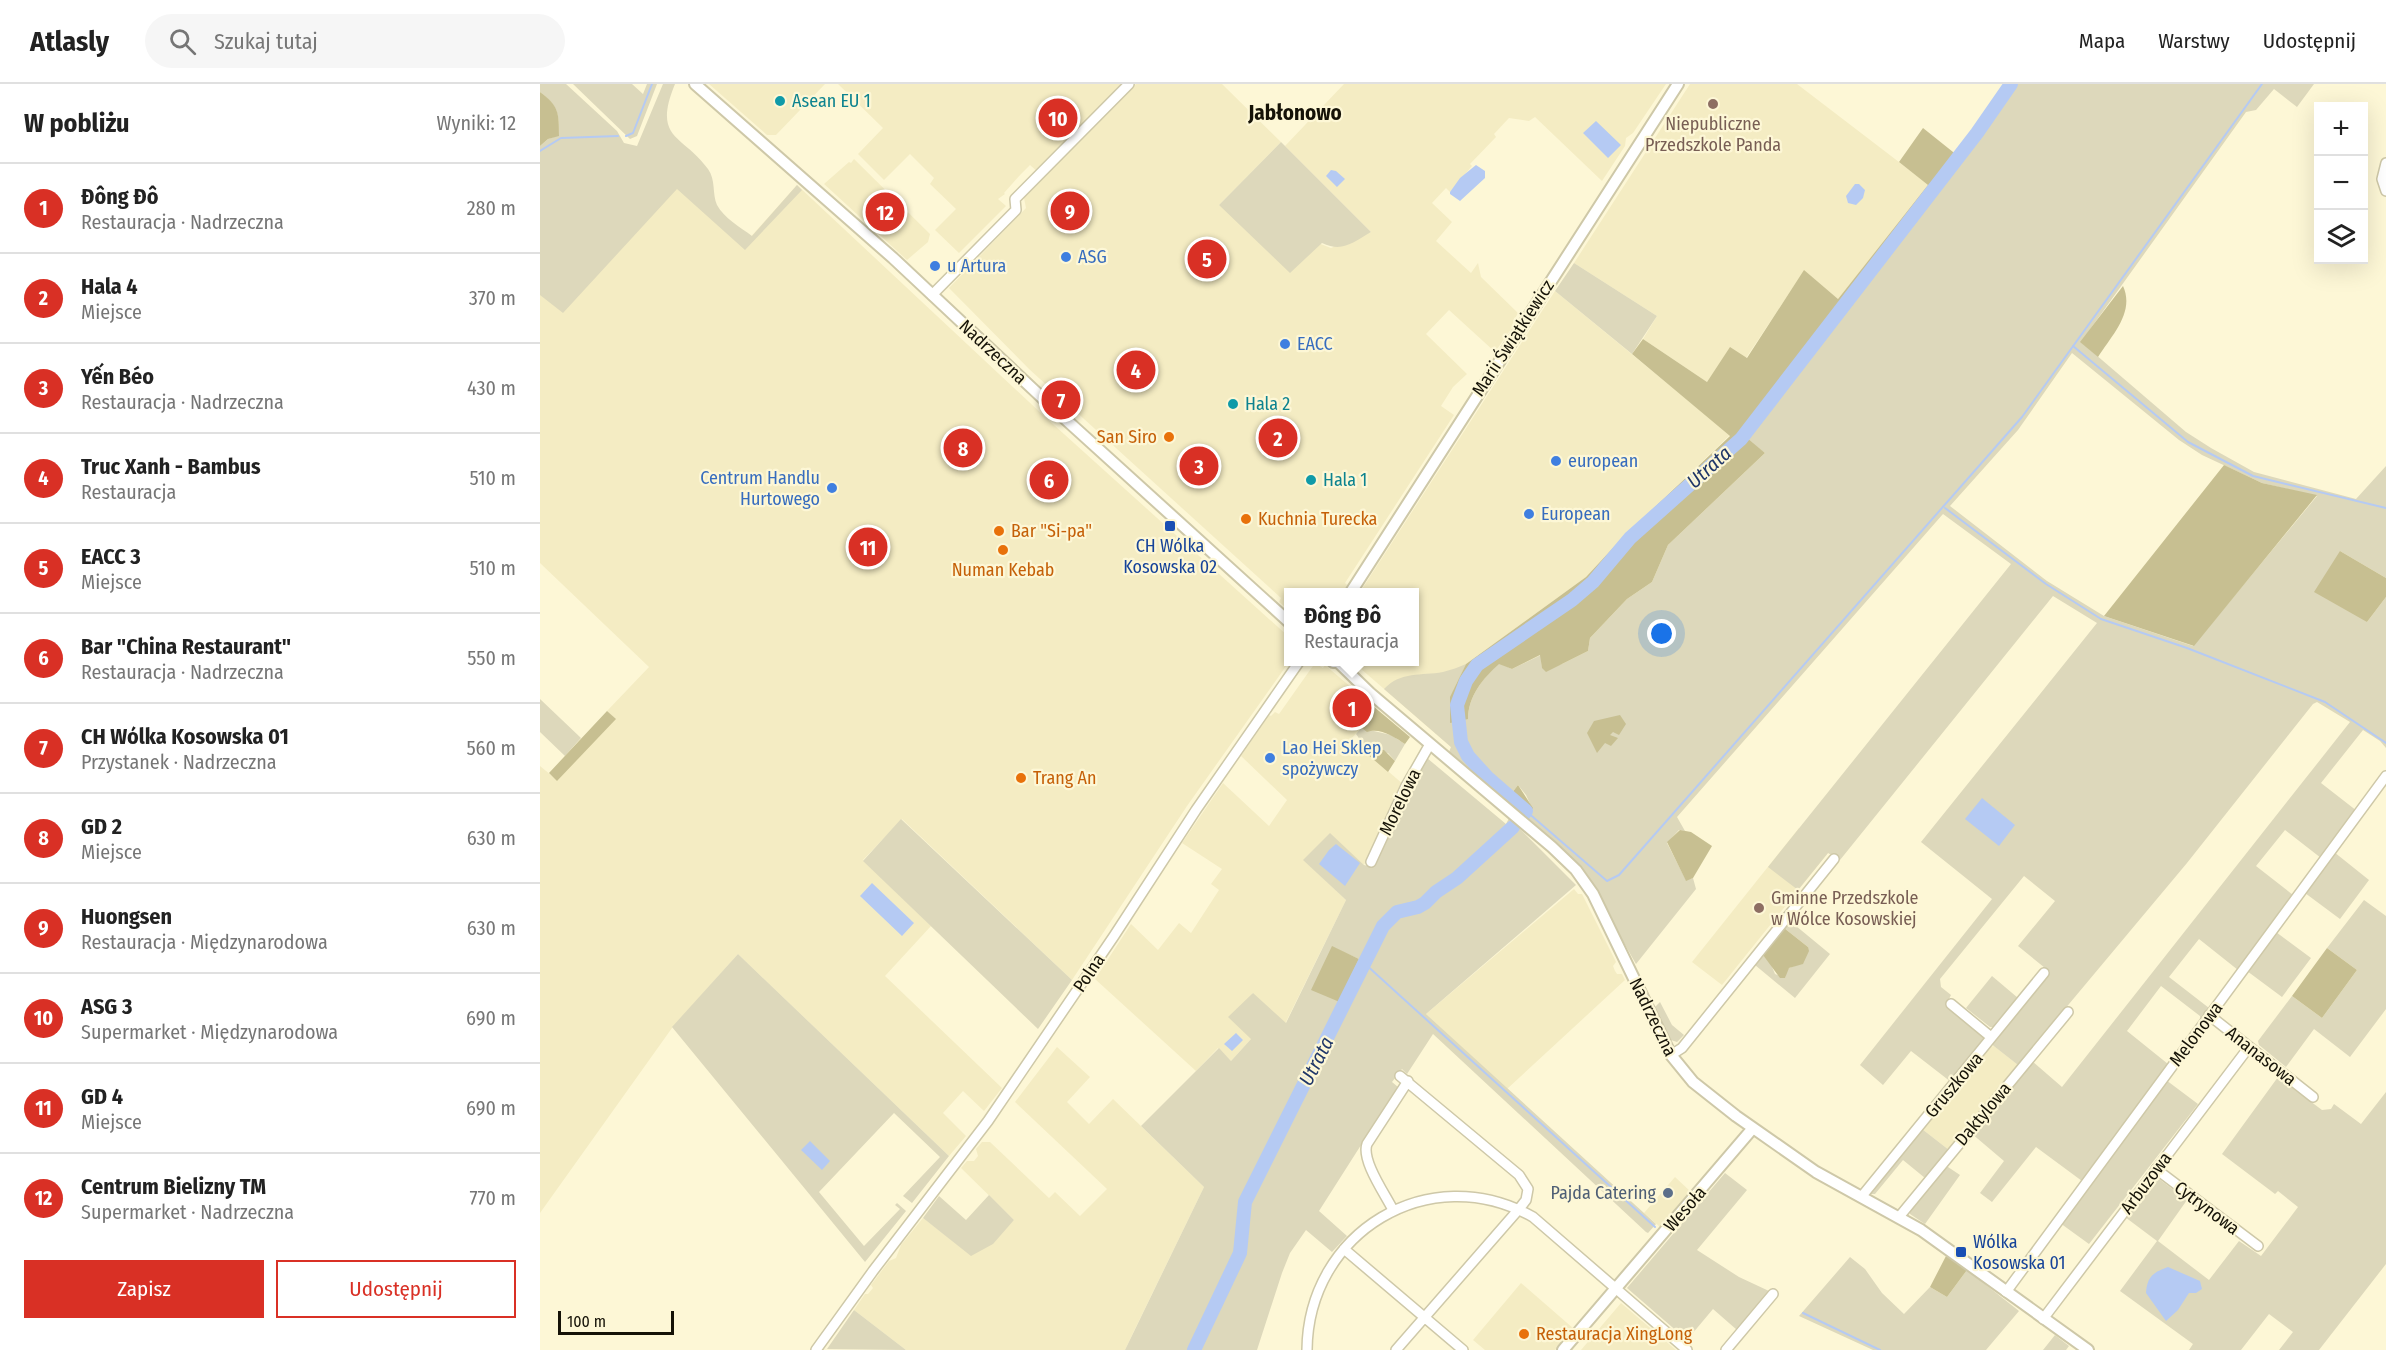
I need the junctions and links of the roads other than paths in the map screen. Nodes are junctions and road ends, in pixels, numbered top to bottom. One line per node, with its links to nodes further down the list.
1 (696, 84): 6 (street, Nadrzeczna)
2 (1129, 84): 6 (street)
3 (1678, 84): 7 (street, Marii Świątkiewicz)
4 (2386, 163): 5 (street)
5 (2386, 192)
6 (932, 295): 8 (street, Nadrzeczna)
7 (1354, 588)
8 (1284, 617)
9 (1296, 666): 36 (street, Polna)
10 (1341, 666): 11 (street, Nadrzeczna)
11 (1430, 744): 14 (street, Morelowa); 21 (street, Nadrzeczna)
12 (2386, 776): 18 (street, Melonowa)
13 (1834, 859): 21 (street)
14 (1371, 862)
15 (2044, 973): 19 (street, Gruszkowa)
16 (1951, 1004): 19 (street)
17 (2068, 1012): 28 (street, Daktylowa)
18 (2209, 1016): 20 (street, Ananasowa); 32 (street, Melonowa)
19 (1991, 1036): 25 (street, Gruszkowa)
20 (2249, 1047): 22 (street, Ananasowa); 24 (street, Arbuzowa)
21 (1671, 1055): 23 (street, Nadrzeczna)
22 (2313, 1097)
23 (1754, 1128): 25 (street, Nadrzeczna); 31 (street, Wesoła)
24 (2156, 1169): 29 (street, Cytrynowa); 35 (street, Arbuzowa)
25 (1862, 1196): 28 (street, Nadrzeczna)
26 (1519, 1209): 27 (street); 27 (street); 31 (street); 34 (street)
27 (1393, 1210): 30 (street)
28 (1899, 1217): 32 (street, Nadrzeczna)
29 (2258, 1246)
30 (1344, 1249): 34 (street); 37 (street)
31 (1616, 1290): 40 (street, Wesoła); 41 (street)
32 (2006, 1292): 35 (street, Nadrzeczna)
33 (1773, 1294): 42 (street)
34 (1425, 1317): 38 (street); 39 (street)
35 (2043, 1319): 43 (street, Nadrzeczna)
36 (816, 1350)
37 (1307, 1350)
38 (1396, 1350)
39 (1463, 1350)
40 (1563, 1350)
41 (1687, 1350)
42 (1726, 1350)
43 (2088, 1350)

